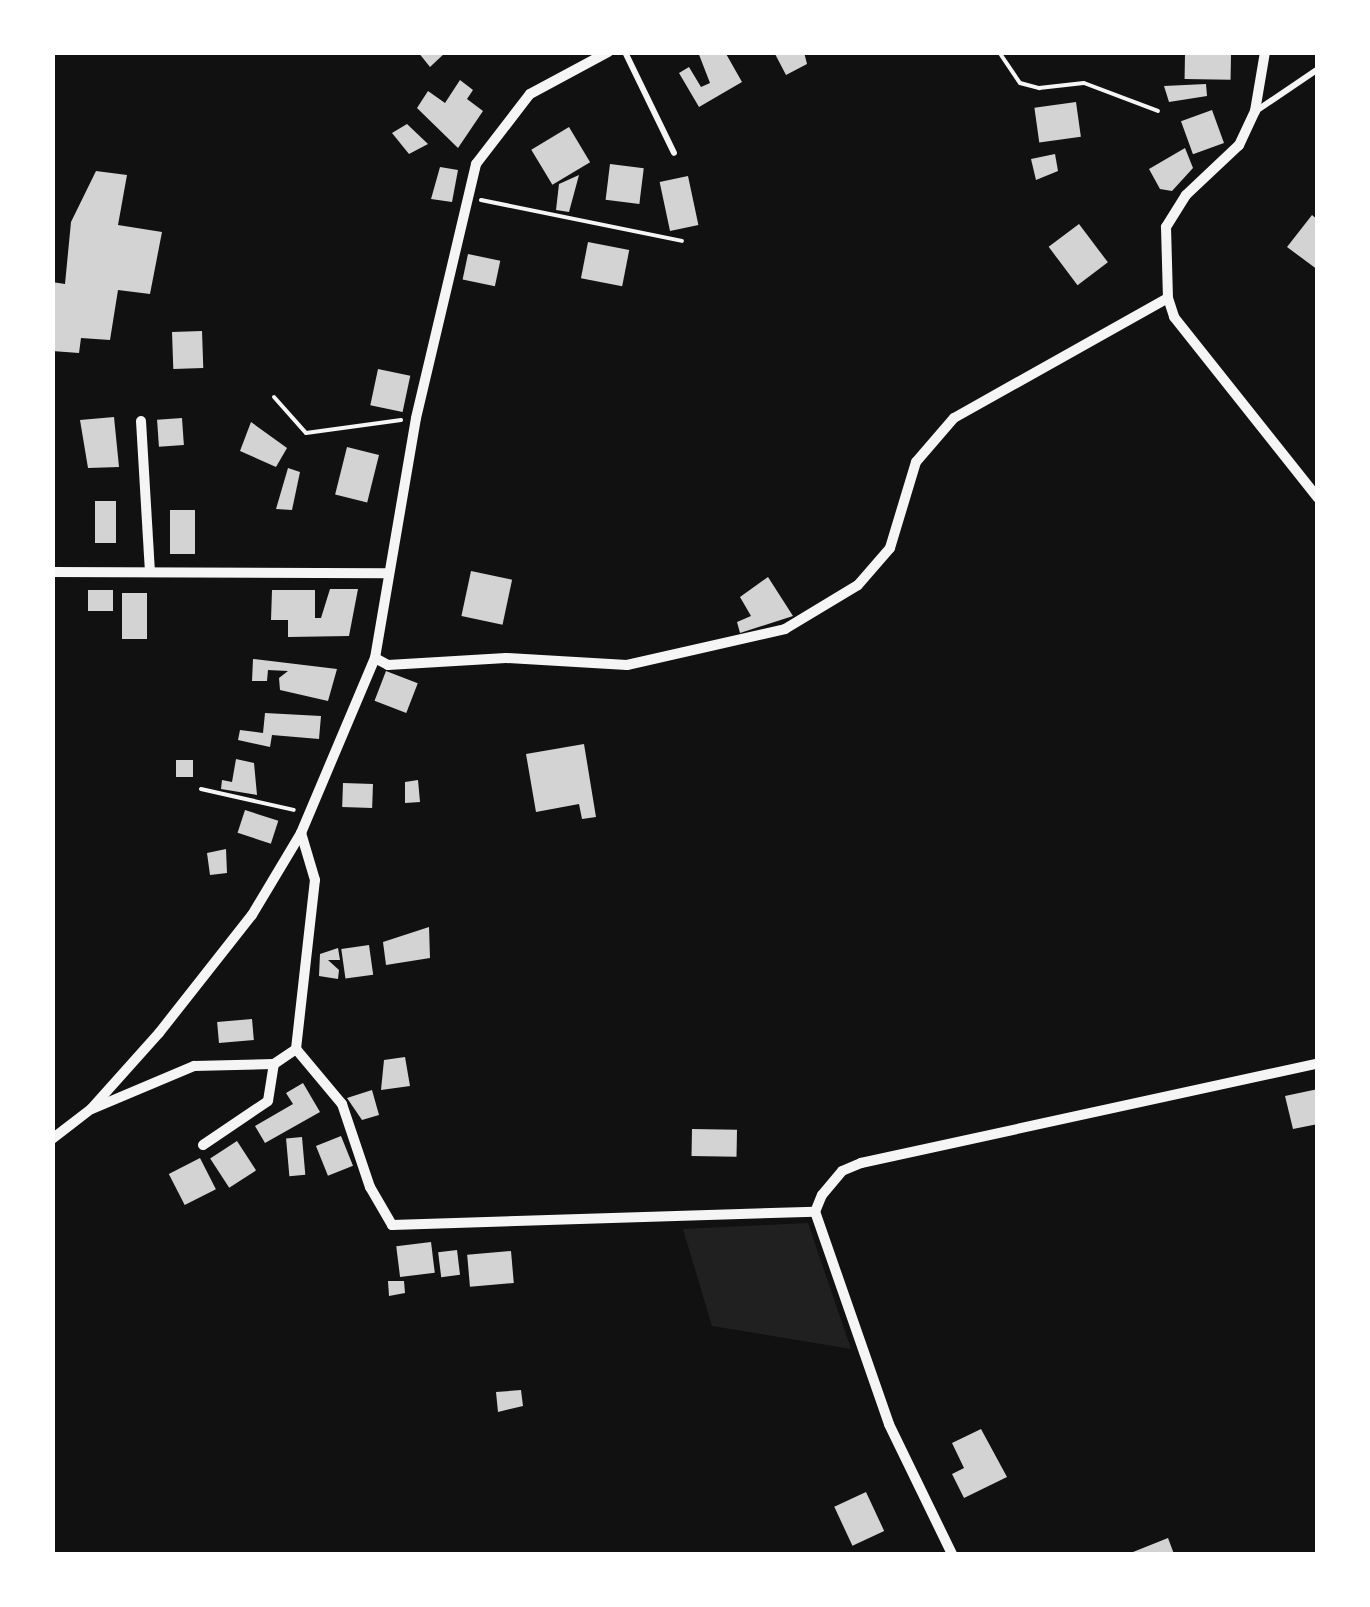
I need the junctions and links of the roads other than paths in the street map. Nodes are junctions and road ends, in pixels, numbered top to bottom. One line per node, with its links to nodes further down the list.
1 (608, 52): 12 (street)
2 (625, 52): 6 (lane)
3 (1265, 52): 5 (street)
4 (1318, 69): 5 (lane)
5 (1255, 111): 7 (street)
6 (674, 153)
7 (1168, 298): 9 (street); 13 (street)
8 (141, 421): 11 (street)
9 (1318, 498)
10 (52, 572): 11 (street)
11 (150, 572): 12 (street)
12 (386, 572): 13 (street)
13 (375, 658): 14 (street)
14 (301, 833): 15 (street); 18 (street)
15 (296, 1049): 17 (street); 21 (street)
16 (1318, 1063): 21 (street)
17 (274, 1064): 18 (street); 20 (street)
18 (91, 1109): 19 (street)
19 (52, 1139)
20 (203, 1145)
21 (815, 1212): 22 (street)
22 (952, 1554)

